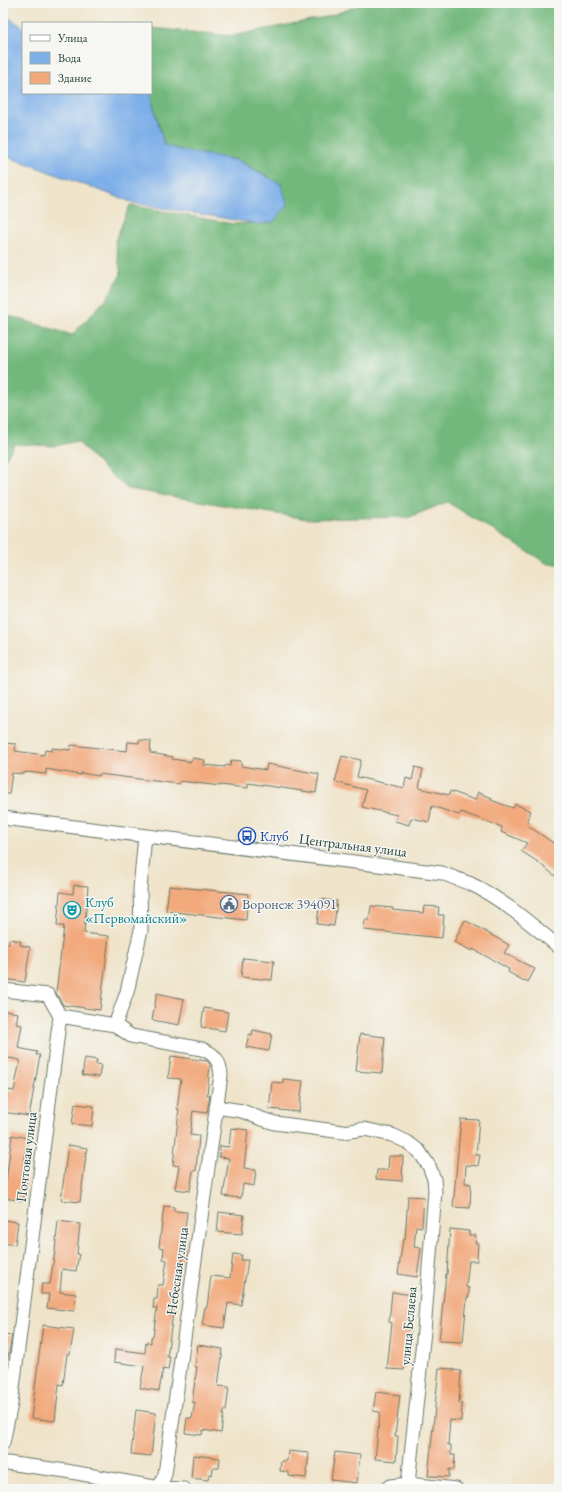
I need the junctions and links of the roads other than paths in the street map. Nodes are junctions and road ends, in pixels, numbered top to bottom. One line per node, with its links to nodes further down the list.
1 (3, 818): 2 (street, Центральная улица)
2 (145, 836): 3 (street, Центральная улица); 6 (street)
3 (559, 947)
4 (3, 990): 5 (street)
5 (60, 1016): 6 (street); 8 (street, Почтовая улица)
6 (116, 1025): 7 (street, Небесная улица)
7 (216, 1107): 10 (street, улица Беляева); 11 (street, Небесная улица)
8 (3, 1443)
9 (3, 1464): 11 (street)
10 (408, 1484): 13 (street); 14 (street)
11 (160, 1489): 12 (street)
12 (184, 1489)
13 (386, 1489)
14 (456, 1489)

